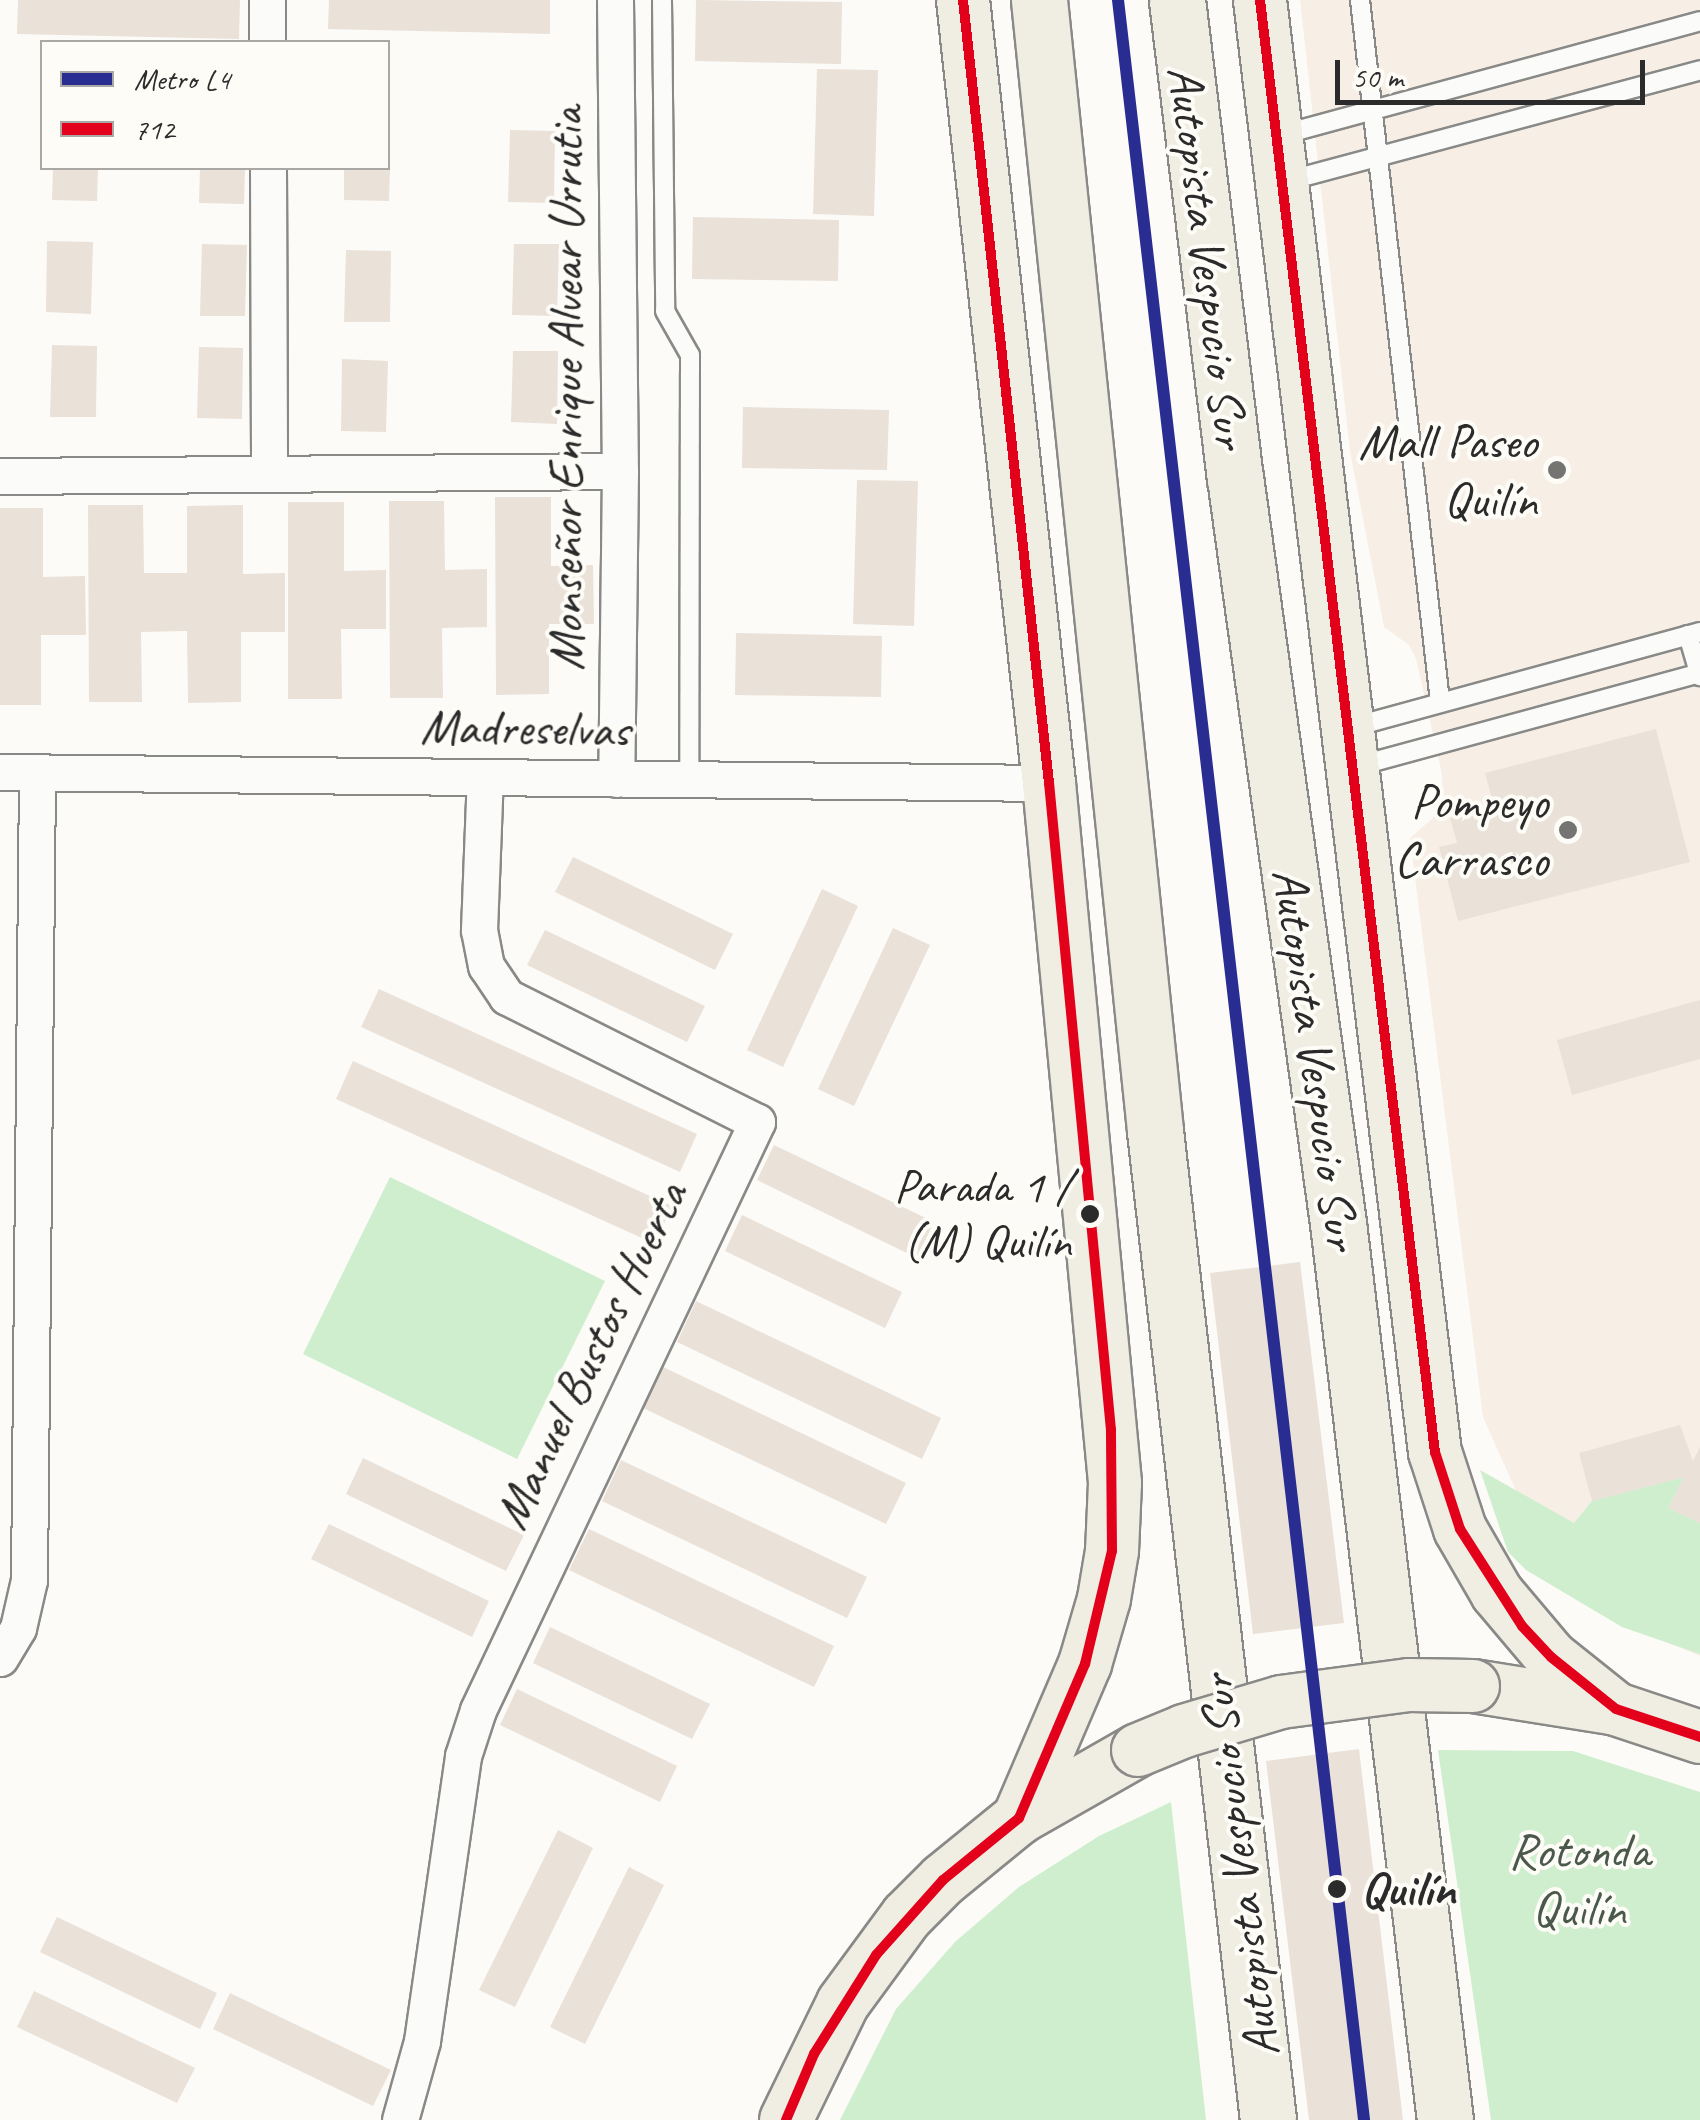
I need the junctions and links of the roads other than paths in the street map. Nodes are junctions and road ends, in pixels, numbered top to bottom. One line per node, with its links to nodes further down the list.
1 (267, 0): 10 (street)
2 (615, 0): 16 (street, Monseñor Enrique Alvear Urrutia)
3 (662, 0): 27 (lane)
4 (963, 0): 28 (main road)
5 (1040, 0): 35 (highway, Autopista Vespucio Sur)
6 (1177, 0): 36 (highway, Autopista Vespucio Sur)
7 (1260, 0): 14 (main road)
8 (1360, 0): 12 (lane)
9 (1700, 21): 12 (lane)
10 (267, 40)
11 (1700, 70): 13 (lane)
12 (1371, 109): 13 (lane); 14 (lane)
13 (1377, 157): 14 (lane); 21 (lane)
14 (1280, 159): 22 (main road)
15 (268, 170): 17 (street)
16 (620, 471): 17 (street); 26 (street, Monseñor Enrique Alvear Urrutia)
17 (269, 474): 18 (street)
18 (0, 476)
19 (1694, 633): 20 (lane); 21 (lane)
20 (1700, 674): 22 (lane)
21 (1440, 701): 22 (lane)
22 (1347, 749): 30 (main road)
23 (0, 772): 24 (street, Madreselvas)
24 (37, 772): 25 (street, Madreselvas); 29 (street)
25 (484, 778): 26 (street, Madreselvas); 33 (street, Manuel Bustos Huerta)
26 (616, 778): 27 (street, Madreselvas)
27 (689, 779): 28 (street, Madreselvas)
28 (1049, 783): 32 (main road)
29 (4, 1646)
30 (1616, 1709): 31 (main road); 32 (main road, bridge)
31 (1700, 1738)
32 (1019, 1818): 34 (main road)
33 (400, 2120)
34 (786, 2120)
35 (1268, 2120)
36 (1444, 2120)

